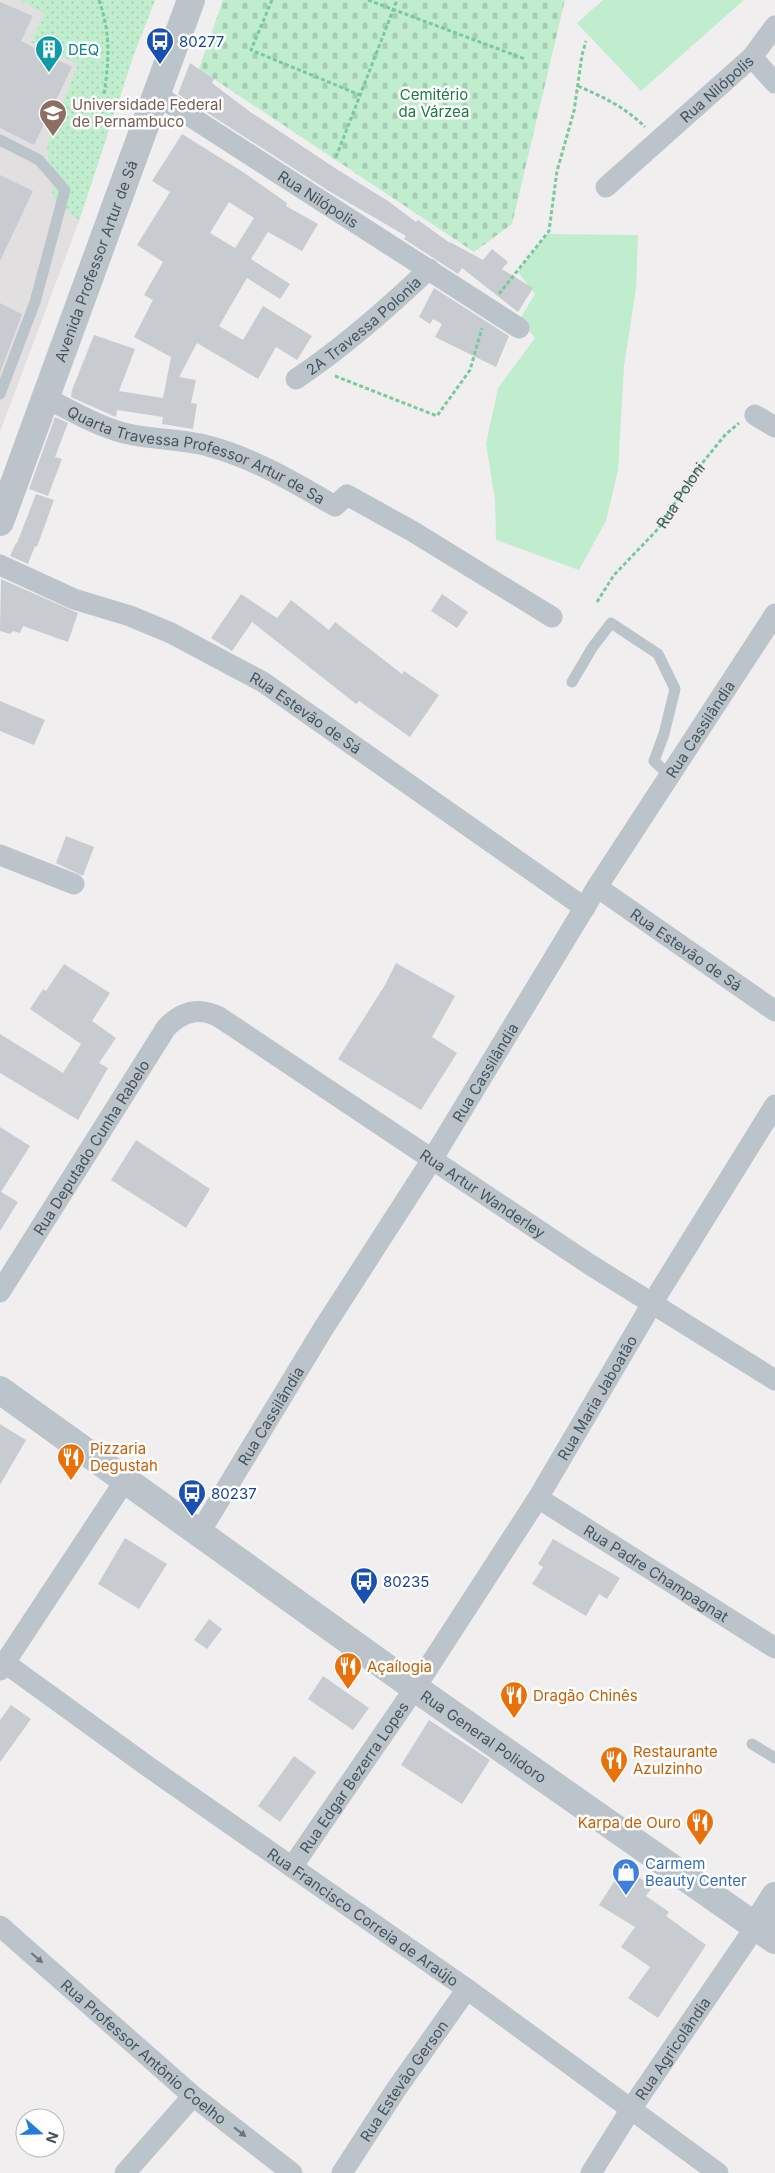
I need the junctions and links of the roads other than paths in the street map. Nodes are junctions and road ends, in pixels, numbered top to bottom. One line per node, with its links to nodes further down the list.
1 (191, 0): 5 (street, Avenida Professor Artur de Sá)
2 (775, 26): 3 (street, Rua Nilópolis)
3 (752, 58): 4 (street); 7 (street, Rua Nilópolis)
4 (775, 83)
5 (156, 95): 8 (street, Rua Nilópolis); 12 (street, Avenida Professor Artur de Sá)
6 (0, 140): 11 (lane)
7 (606, 186)
8 (429, 269): 9 (street, Rua Nilópolis); 10 (street, 2A Travessa Polonia)
9 (520, 328)
10 (304, 373)
11 (0, 394)
12 (46, 398): 15 (street, Avenida Professor Artur de Sá); 18 (street, Quarta Travessa Professor Artur de Sa)
13 (755, 415): 14 (street)
14 (775, 427)
15 (2, 511)
16 (0, 565): 24 (street, Rua Estevão de Sá)
17 (775, 614): 20 (street, Rua Cassilândia)
18 (552, 617)
19 (572, 682): 20 (lane)
20 (670, 776): 23 (street, Rua Cassilândia)
21 (0, 855): 22 (street)
22 (74, 884)
23 (597, 887): 24 (street, Rua Cassilândia); 26 (street, Rua Estevão de Sá)
24 (585, 908): 28 (street, Rua Cassilândia)
25 (190, 1011): 28 (street, Rua Artur Wanderley); 29 (street, Rua Deputado Cunha Rabelo)
26 (775, 1011)
27 (775, 1105): 30 (street, Rua Maria Jaboatão)
28 (433, 1158): 30 (street, Rua Artur Wanderley); 35 (street, Rua Cassilândia)
29 (0, 1292)
30 (653, 1302): 31 (street, Rua Artur Wanderley); 34 (street, Rua Maria Jaboatão)
31 (775, 1380)
32 (0, 1390): 33 (street, Rua General Polidoro)
33 (126, 1479): 35 (street, Rua General Polidoro); 37 (street)
34 (538, 1498): 36 (street, Rua Padre Champagnat); 38 (street, Rua Maria Jaboatão)
35 (200, 1532): 38 (street, Rua General Polidoro)
36 (775, 1648)
37 (2, 1666): 41 (street, Rua Francisco Correia de Araújo)
38 (416, 1688): 41 (street, Rua Edgar Bezerra Lopes); 44 (street, Rua General Polidoro)
39 (752, 1744): 40 (lane)
40 (775, 1758)
41 (292, 1867): 45 (street, Rua Francisco Correia de Araújo)
42 (775, 1896): 44 (street)
43 (0, 1926): 46 (street, Rua Professor Antônio Coelho, one-way to 46)
44 (765, 1933): 47 (street, Rua Agricolândia)
45 (467, 1989): 47 (street, Rua Francisco Correia de Araújo); 50 (street, Rua Estevão Gerson)
46 (193, 2096): 48 (street); 49 (street, Rua Professor Antônio Coelho, one-way to 49)
47 (631, 2109): 51 (street, Rua Agricolândia); 52 (street, Rua Francisco Correia de Araújo)
48 (125, 2173)
49 (292, 2173)
50 (342, 2173)
51 (591, 2173)
52 (718, 2173)

